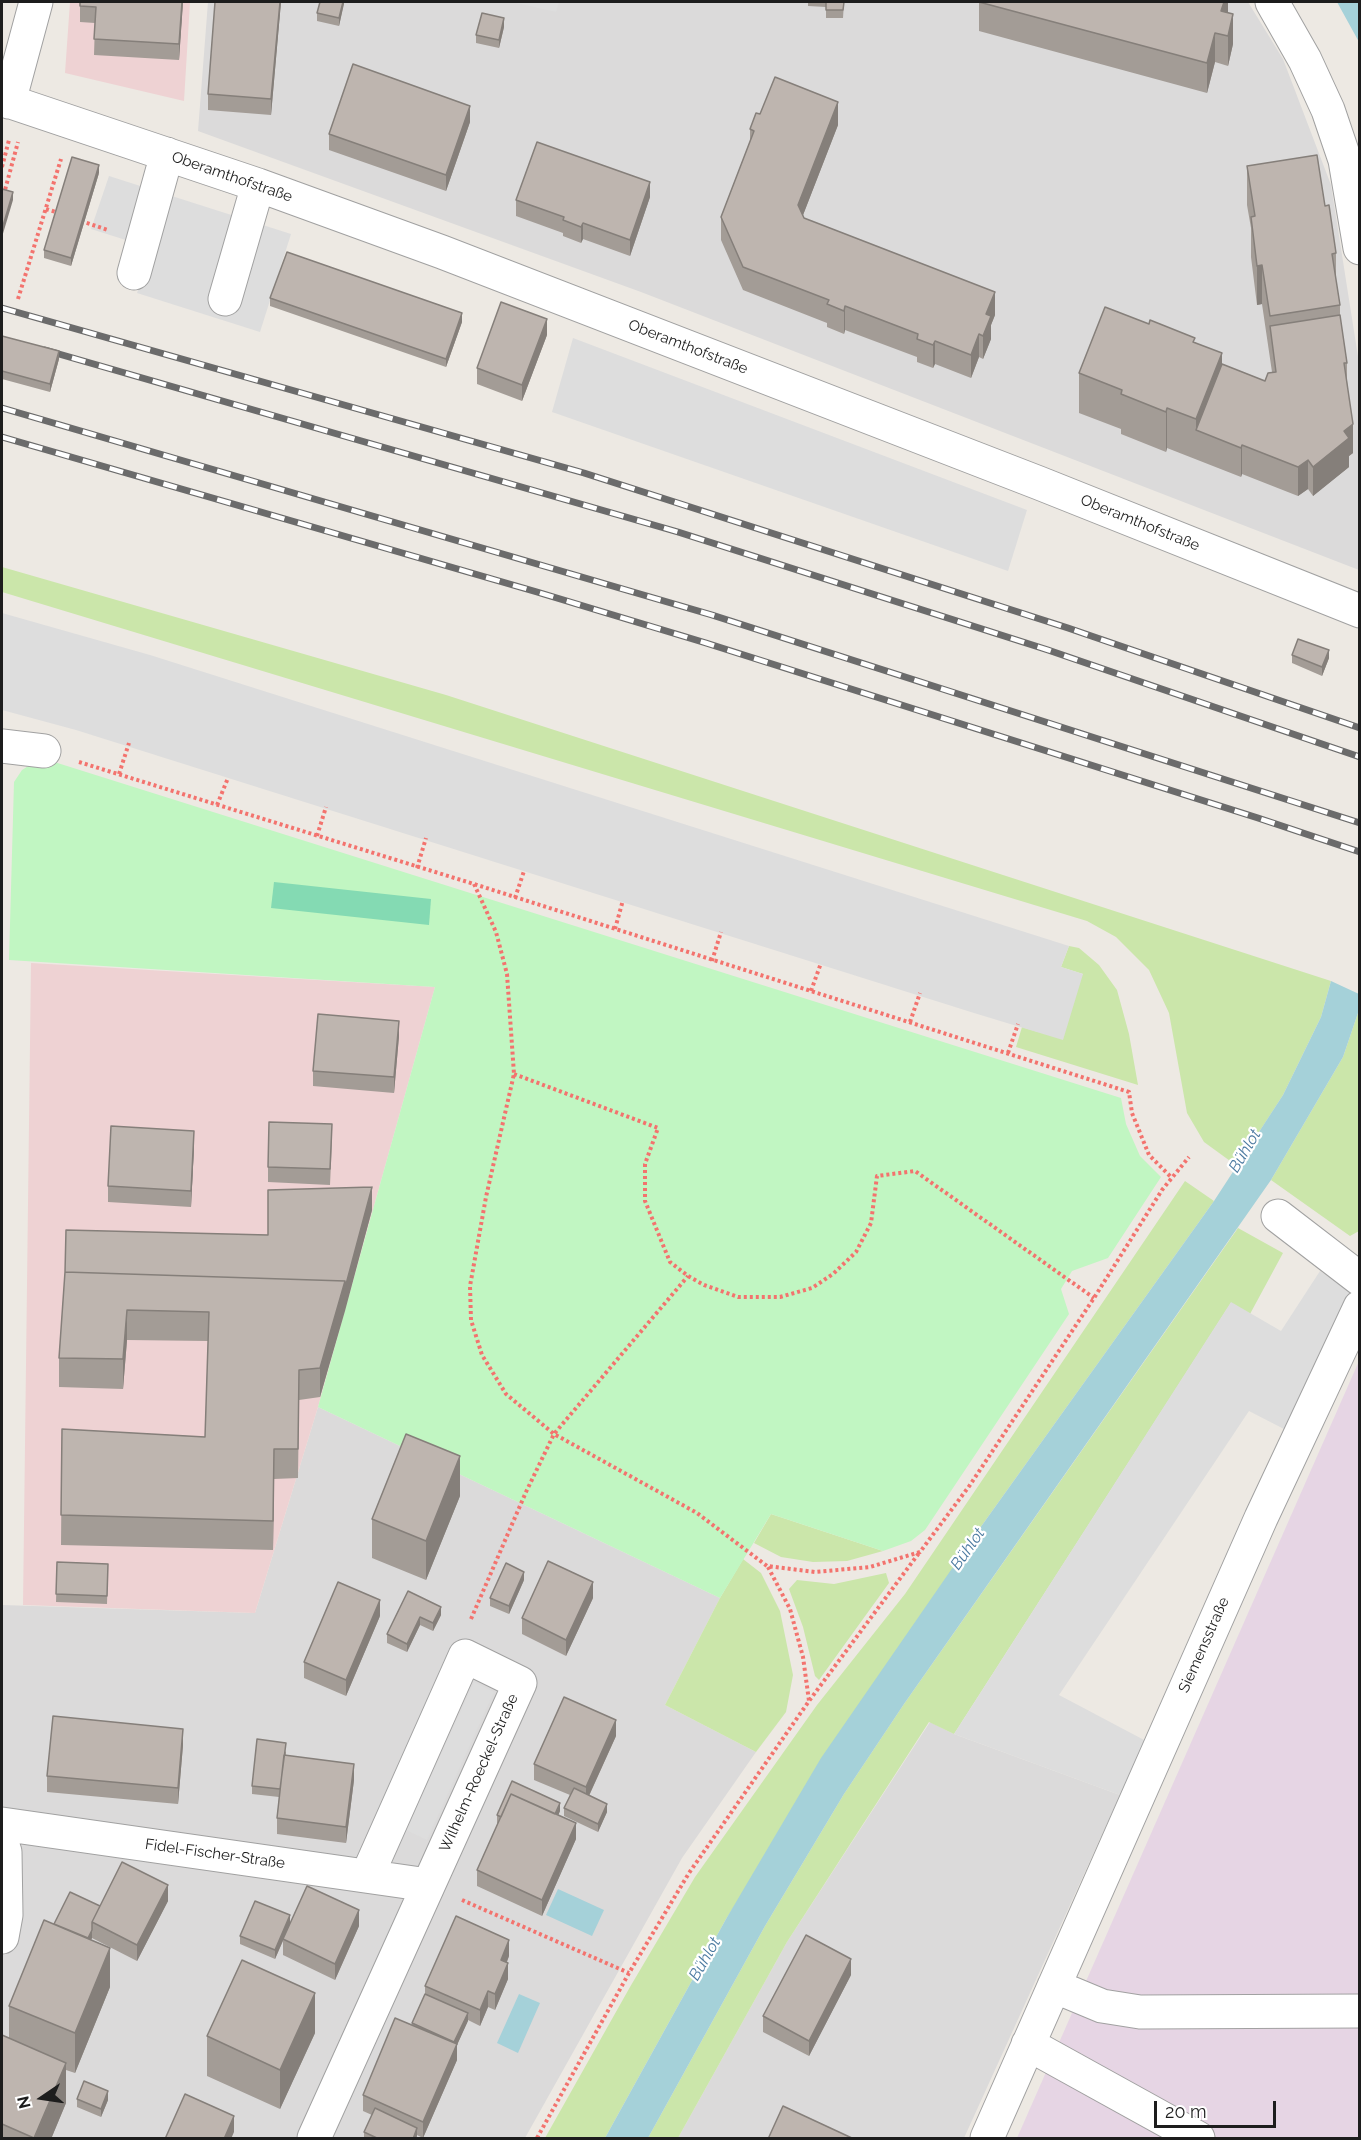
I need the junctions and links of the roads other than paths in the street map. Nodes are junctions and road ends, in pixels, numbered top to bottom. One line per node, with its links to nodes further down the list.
1 (36, 2): 3 (street)
2 (1272, 2): 6 (street)
3 (7, 111): 4 (street, Oberamthofstraße)
4 (167, 154): 5 (street, Oberamthofstraße); 7 (street)
5 (258, 185): 8 (street); 9 (street, Oberamthofstraße)
6 (1359, 248)
7 (134, 273)
8 (225, 299)
9 (1359, 611)
10 (1278, 1216): 11 (street)
11 (1359, 1279)
12 (1359, 1307): 17 (street, Siemensstraße)
13 (2, 1842): 14 (street, Fidel-Fischer-Straße); 16 (street)
14 (367, 1876): 15 (street, Fidel-Fischer-Straße); 15 (street, Wilhelm-Roeckel-Straße)
15 (428, 1885): 20 (street, Wilhelm-Roeckel-Straße)
16 (2, 1937)
17 (1054, 1986): 18 (street); 19 (street, Siemensstraße)
18 (1359, 2011)
19 (1028, 2044): 21 (street, Siemensstraße); 22 (street)
20 (314, 2139)
21 (987, 2139)
22 (1198, 2139)

